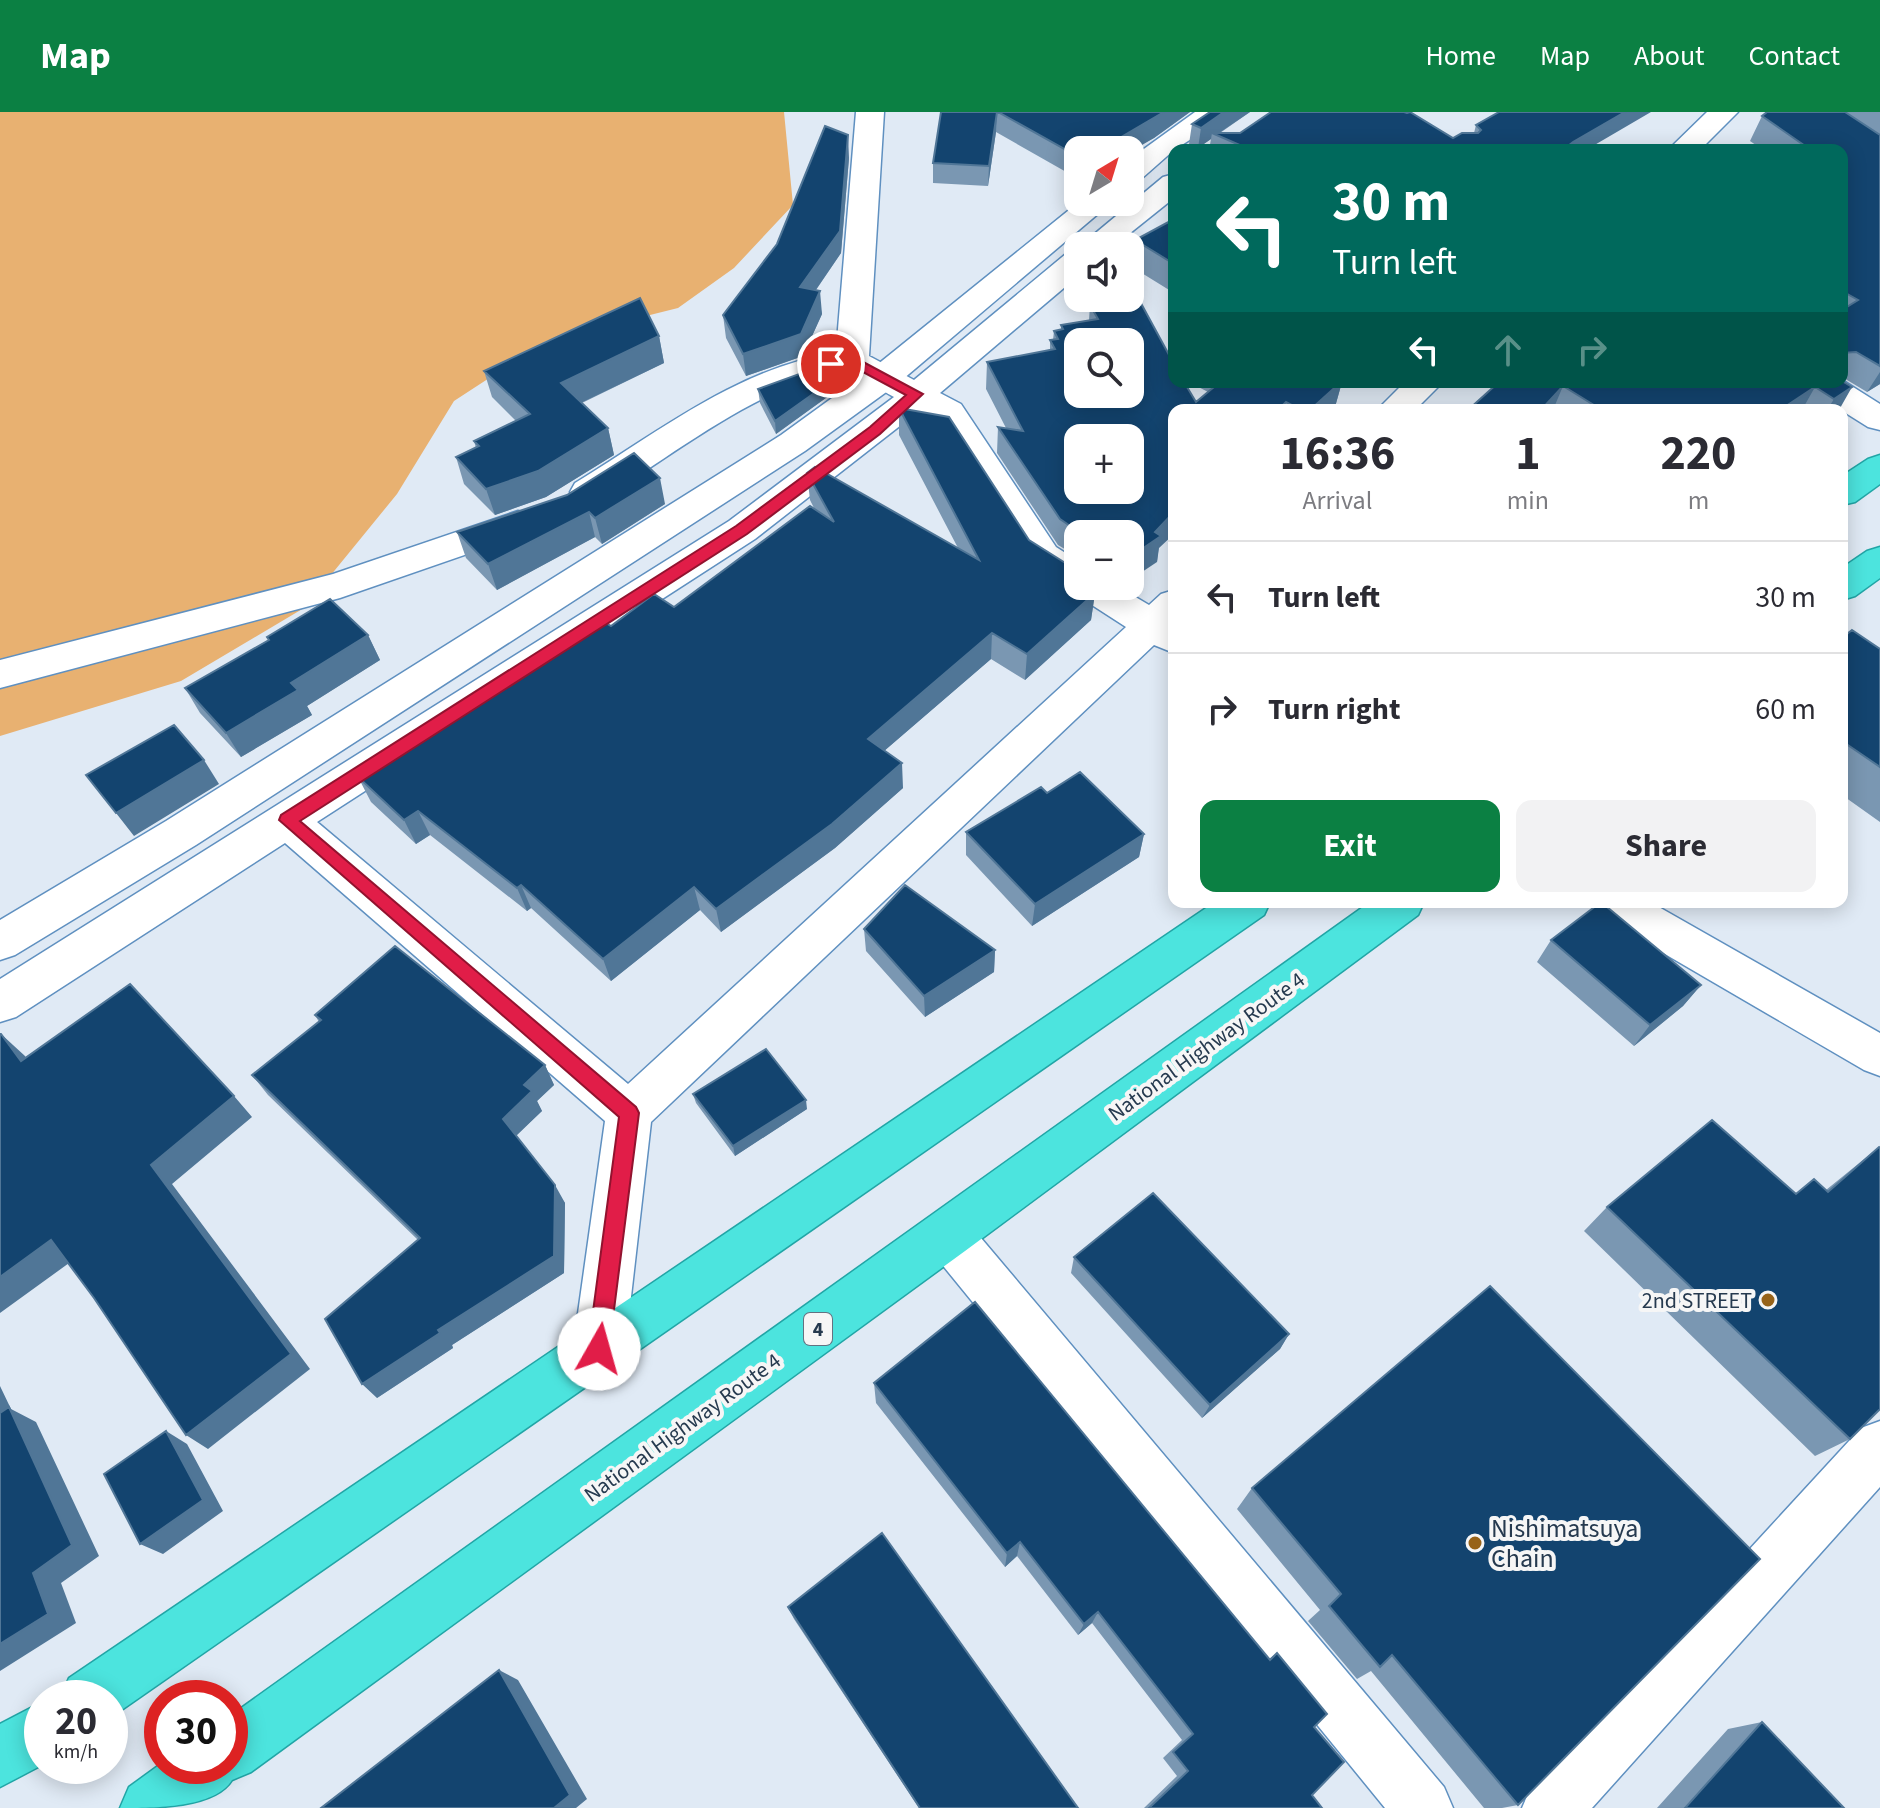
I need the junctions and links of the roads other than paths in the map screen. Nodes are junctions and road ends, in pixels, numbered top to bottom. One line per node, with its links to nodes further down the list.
1 (870, 112): 10 (street)
2 (1214, 112): 5 (street)
3 (1724, 112): 4 (street)
4 (1689, 144)
5 (1144, 162)
6 (1168, 188): 8 (street)
7 (1080, 216): 10 (street)
8 (1113, 232)
9 (1064, 268): 10 (street)
10 (884, 377): 18 (street); 22 (street); 23 (street); 27 (street)
11 (1419, 388): 13 (street)
12 (1831, 388): 14 (street)
13 (1401, 404)
14 (1880, 419)
15 (1880, 467): 16 (highway)
16 (1848, 489)
17 (1880, 560): 19 (highway)
18 (1064, 570)
19 (1848, 583)
20 (1118, 600): 21 (street)
21 (1166, 623): 30 (street)
22 (0, 674)
23 (287, 820): 28 (street); 30 (street)
24 (1240, 908): 32 (highway)
25 (1395, 908): 31 (highway, National Highway Route 4 / 4)
26 (1623, 908): 29 (street)
27 (0, 942)
28 (0, 1003)
29 (1880, 1056)
30 (629, 1113): 32 (street)
31 (948, 1235): 35 (highway, National Highway Route 4 / 4); 40 (street)
32 (599, 1349): 34 (highway)
33 (1880, 1447): 41 (street)
34 (115, 1680)
35 (248, 1738)
36 (24, 1743): 37 (highway)
37 (0, 1758)
38 (183, 1784): 39 (highway)
39 (150, 1808)
40 (1423, 1808)
41 (1552, 1808)

